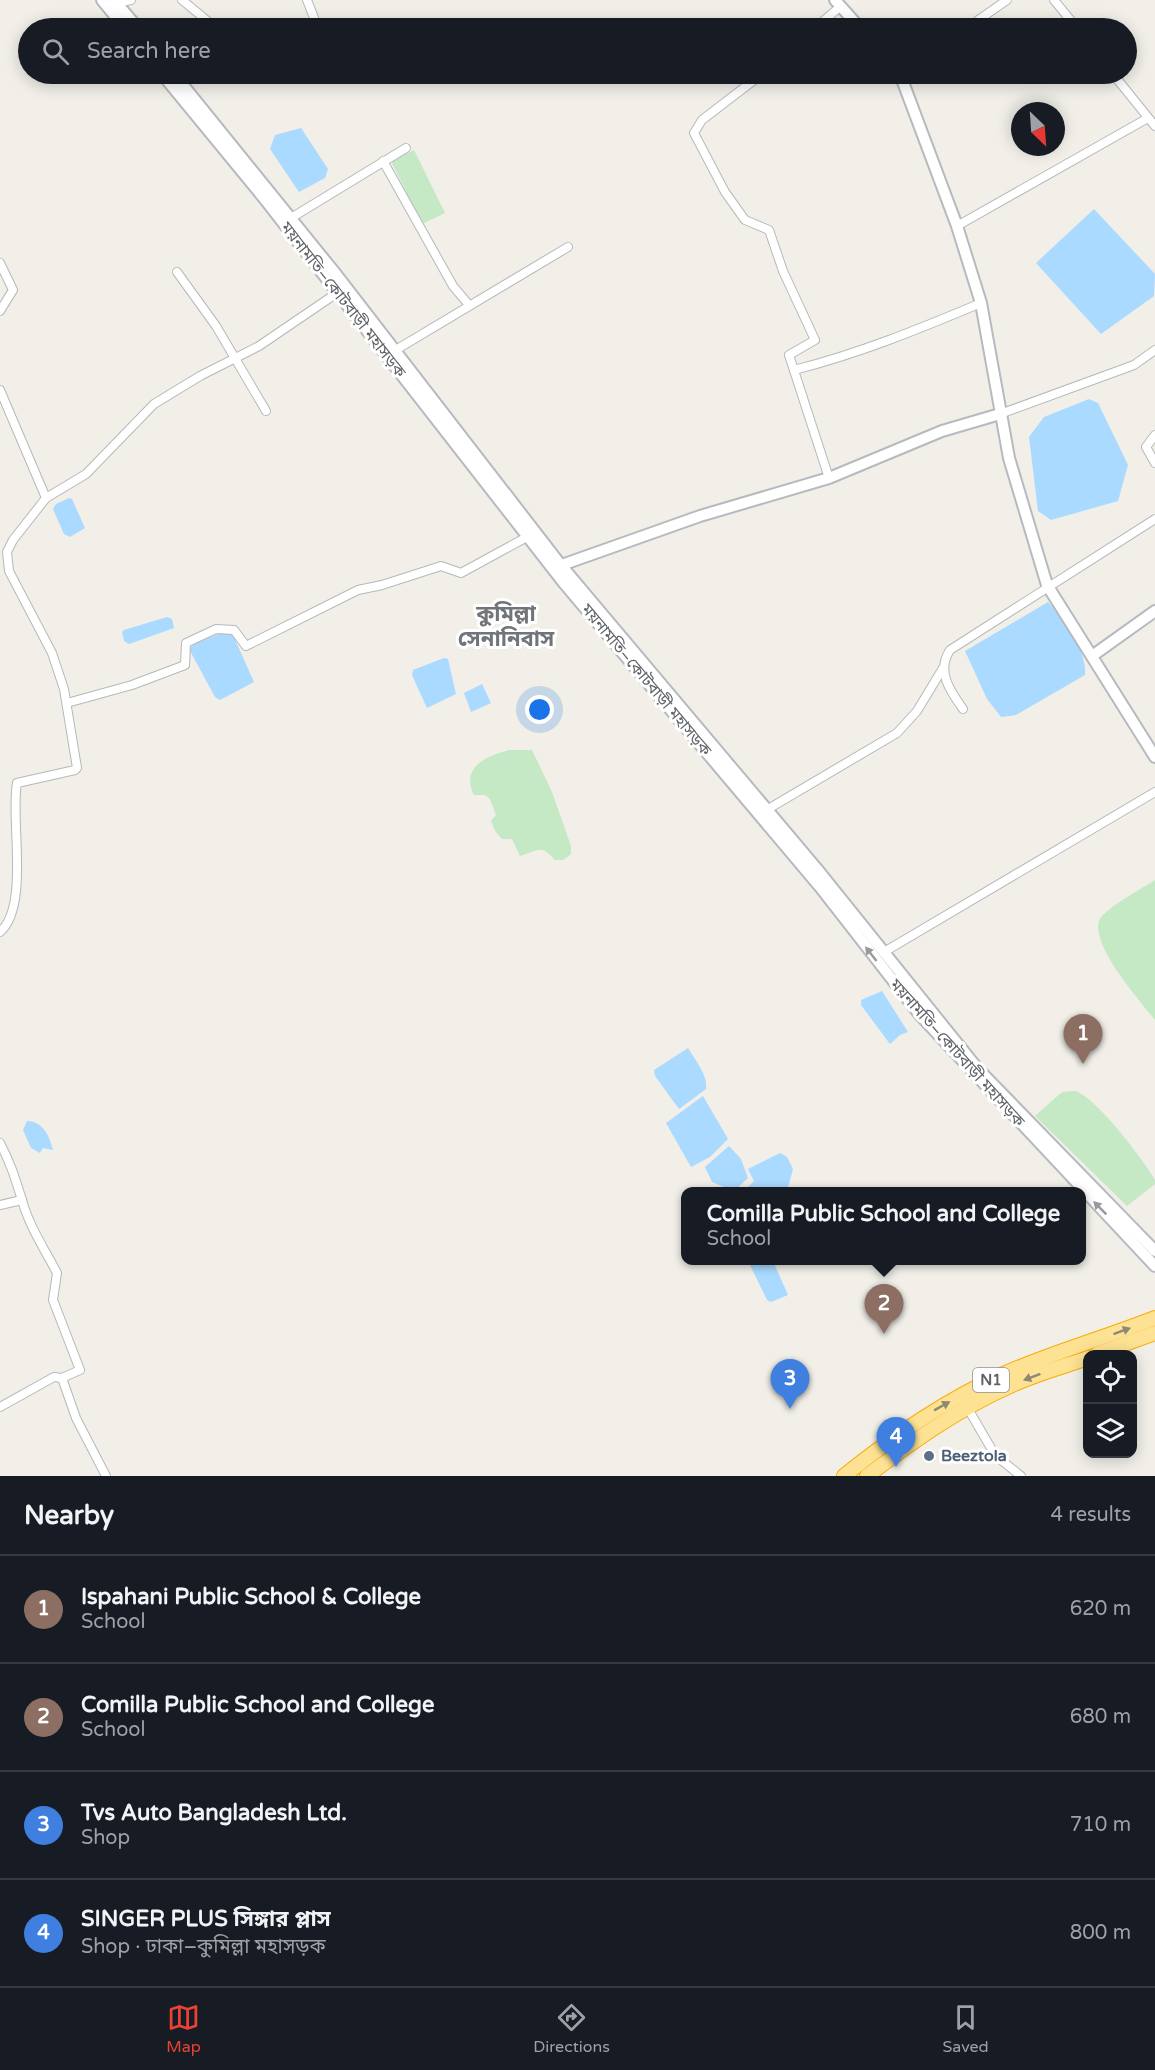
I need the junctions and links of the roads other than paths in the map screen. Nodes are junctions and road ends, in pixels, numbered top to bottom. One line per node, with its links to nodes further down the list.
1 (102, 0): 7 (main road)
2 (131, 0): 7 (street)
3 (182, 0): 11 (street)
4 (307, 0): 12 (street)
5 (1007, 0): 15 (street)
6 (1054, 0): 16 (street)
7 (115, 3): 9 (main road); 10 (main road)
8 (838, 3): 13 (street); 14 (main road)
9 (121, 18)
10 (129, 18)
11 (204, 18)
12 (314, 18)
13 (824, 18)
14 (851, 18)
15 (981, 18)
16 (1069, 18)
17 (170, 84): 31 (main road, ময়নামতি–কোটবাড়ী মহাসড়ক)
18 (182, 84): 26 (main road, ময়নামতি–কোটবাড়ী মহাসড়ক)
19 (749, 84): 38 (street)
20 (906, 84): 27 (main road)
21 (1121, 84): 22 (street)
22 (1148, 118): 23 (street); 27 (street)
23 (1155, 126)
24 (406, 148): 25 (street)
25 (383, 161): 26 (street); 33 (street)
26 (291, 218): 36 (main road, ময়নামতি–কোটবাড়ী মহাসড়ক)
27 (957, 226): 32 (main road)
28 (568, 247): 33 (street)
29 (0, 263): 34 (street)
30 (177, 272): 37 (street)
31 (337, 293): 37 (street); 47 (main road, ময়নামতি–কোটবাড়ী মহাসড়ক)
32 (981, 303): 38 (street); 41 (main road)
33 (469, 305): 36 (street)
34 (0, 311)
35 (1155, 350): 41 (street)
36 (394, 351): 48 (main road, ময়নামতি–কোটবাড়ী মহাসড়ক)
37 (235, 358): 40 (street); 45 (street)
38 (794, 370): 44 (street)
39 (0, 390): 45 (street)
40 (266, 411)
41 (1000, 414): 44 (main road); 49 (main road)
42 (1155, 435): 43 (street)
43 (1155, 463)
44 (829, 477): 48 (main road)
45 (46, 498): 53 (street)
46 (1155, 519): 49 (street)
47 (527, 537): 48 (main road, ময়নামতি–কোটবাড়ী মহাসড়ক); 53 (street)
48 (557, 566): 57 (main road, ময়নামতি–কোটবাড়ী মহাসড়ক)
49 (1047, 585): 51 (main road); 52 (street)
50 (1155, 611): 51 (main road)
51 (1092, 656): 55 (main road)
52 (943, 668): 54 (street); 57 (street)
53 (67, 703): 58 (street)
54 (963, 709)
55 (1155, 757)
56 (1155, 792): 59 (street)
57 (763, 813): 59 (main road, ময়নামতি–কোটবাড়ী মহাসড়ক); 60 (main road, ময়নামতি–কোটবাড়ী মহাসড়ক, one-way to 57)
58 (0, 932)
59 (884, 952): 60 (main road, ময়নামতি–কোটবাড়ী মহাসড়ক)
60 (974, 1071): 62 (main road, ময়নামতি–কোটবাড়ী মহাসড়ক, one-way to 60); 66 (main road, ময়নামতি–কোটবাড়ী মহাসড়ক)
61 (0, 1143): 64 (street)
62 (1082, 1187)
63 (1086, 1192): 67 (main road, ময়নামতি–কোটবাড়ী মহাসড়ক, one-way to 63)
64 (22, 1200): 65 (street); 72 (street)
65 (0, 1205)
66 (1155, 1251)
67 (1155, 1266)
68 (1155, 1318): 76 (highway, N1, one-way to 68)
69 (1155, 1333): 70 (highway)
70 (1108, 1350)
71 (1083, 1360): 74 (highway, N1, one-way to 74)
72 (62, 1378): 73 (street); 75 (street)
73 (0, 1407)
74 (967, 1407): 77 (highway, N1); 78 (street)
75 (106, 1476)
76 (844, 1476)
77 (867, 1476)
78 (1021, 1476)

